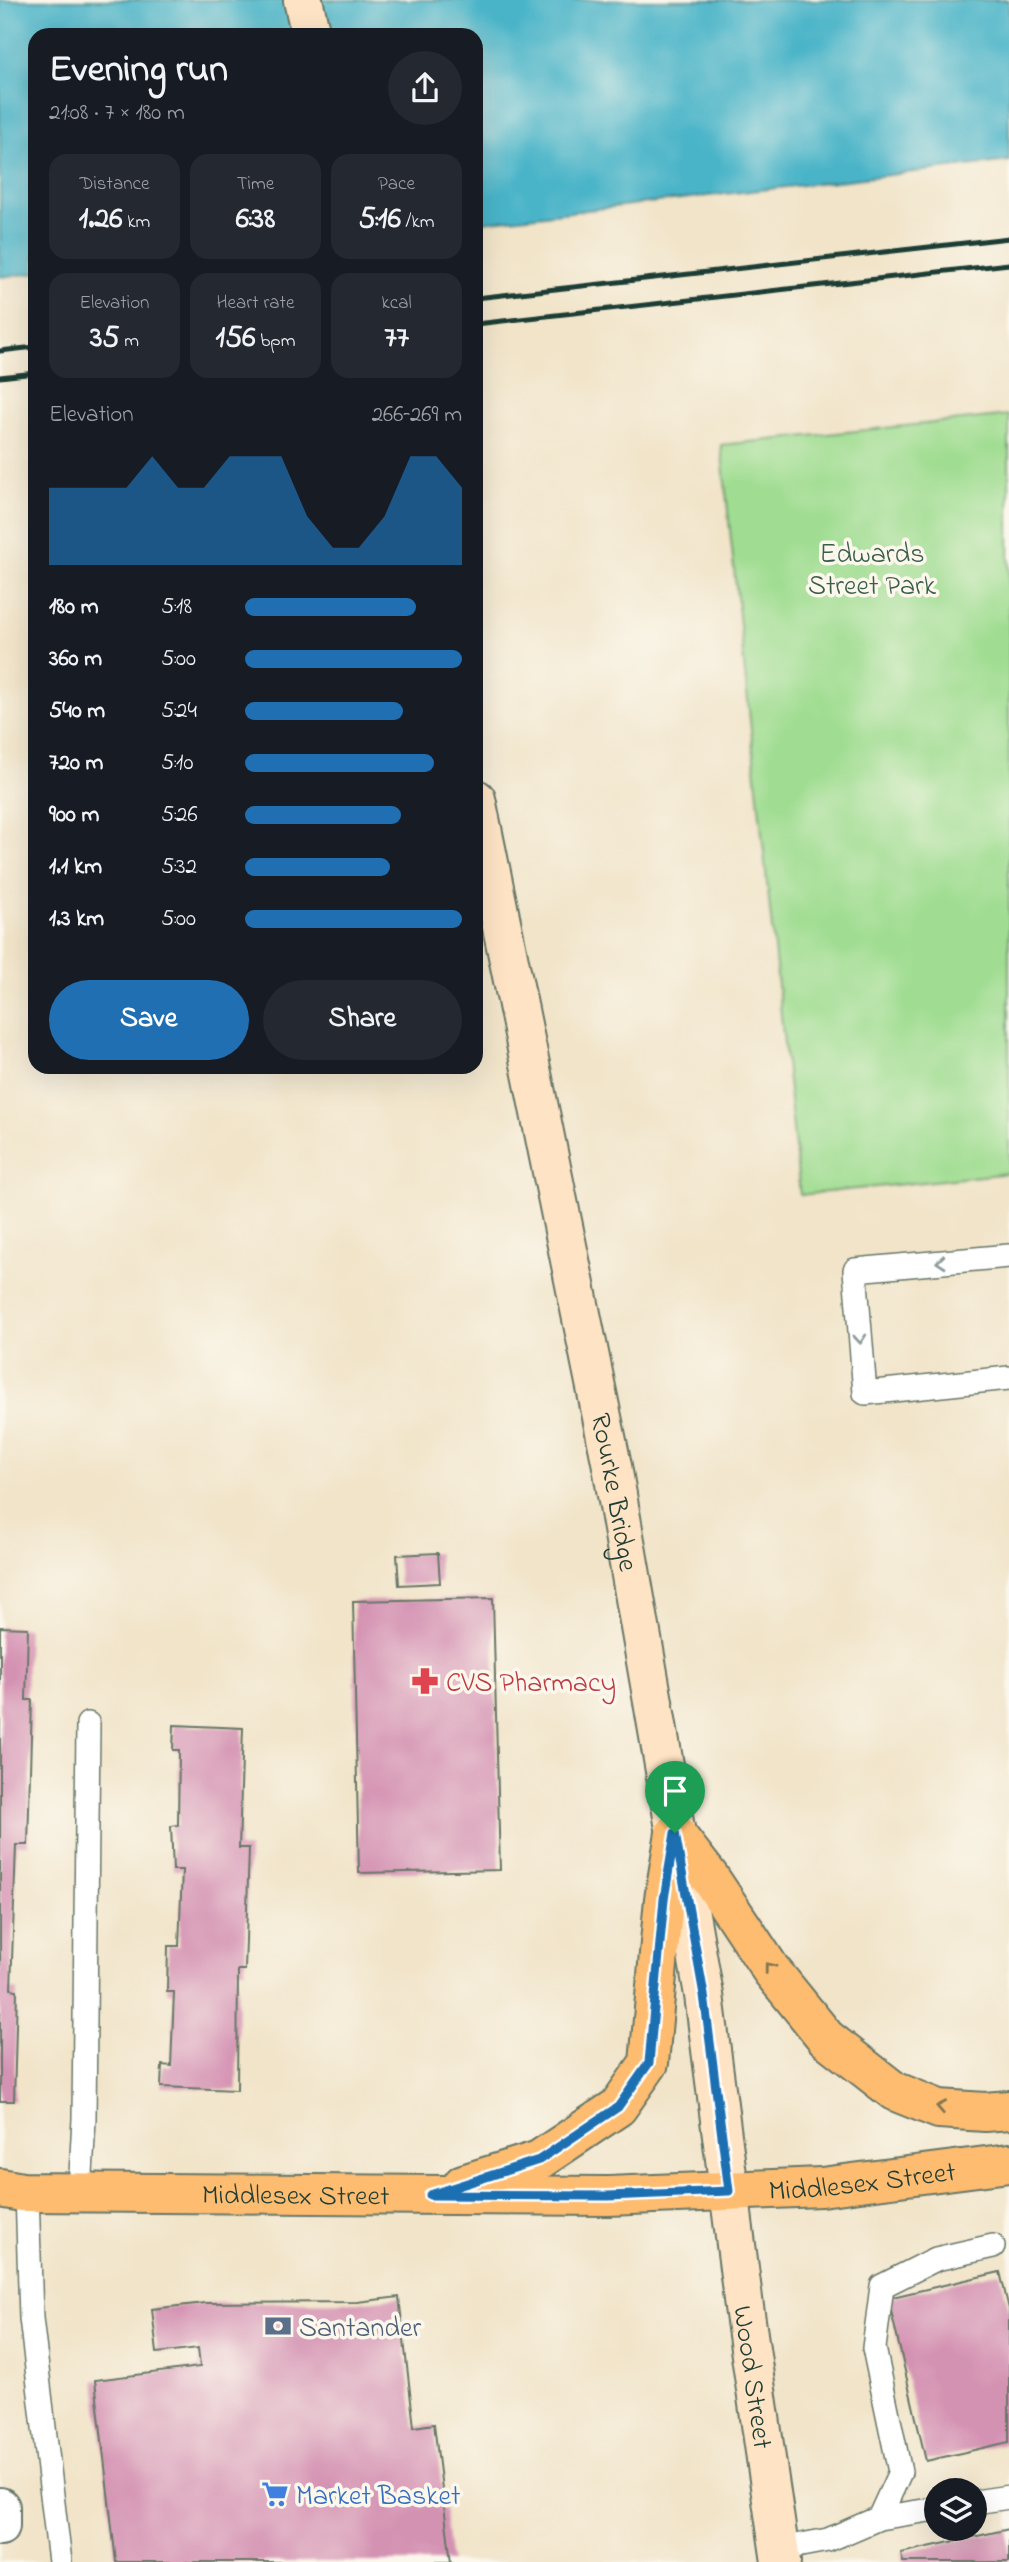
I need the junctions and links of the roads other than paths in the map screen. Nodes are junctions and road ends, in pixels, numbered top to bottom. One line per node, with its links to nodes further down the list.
1 (303, 0): 2 (main road)
2 (309, 28)
3 (483, 833): 7 (main road, Rourke Bridge)
4 (1009, 1256): 5 (lane, one-way to 5)
5 (1009, 1377)
6 (88, 1724): 12 (lane)
7 (675, 1833): 8 (main road, one-way to 7); 11 (main road, Rourke Bridge); 13 (main road)
8 (1009, 2110)
9 (1009, 2163): 11 (main road, Middlesex Street)
10 (14, 2190): 12 (main road, Middlesex Street); 22 (lane)
11 (729, 2191): 13 (main road, Middlesex Street); 21 (main road, Wood Street)
12 (80, 2192): 13 (main road, Middlesex Street)
13 (430, 2195)
14 (993, 2246): 19 (lane)
15 (1009, 2497): 16 (lane)
16 (987, 2500)
17 (0, 2507): 20 (street)
18 (924, 2511): 19 (lane)
19 (878, 2518): 21 (lane)
20 (0, 2526)
21 (780, 2556)
22 (60, 2562)

